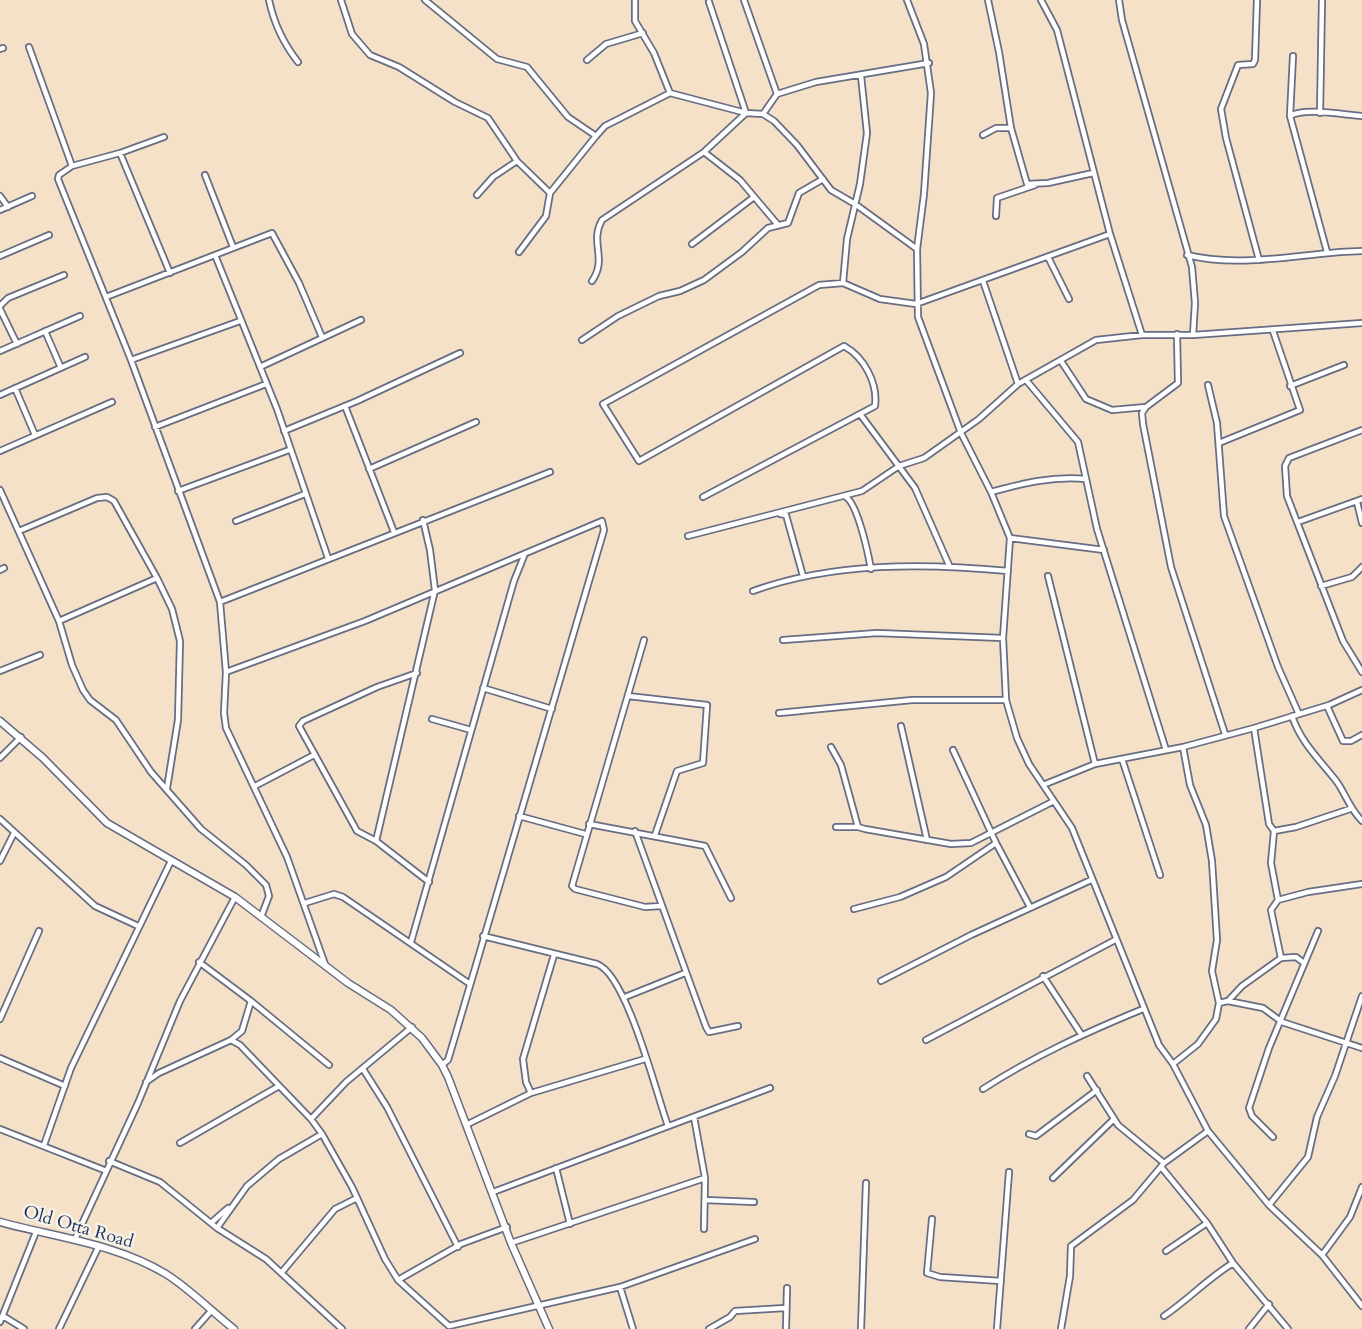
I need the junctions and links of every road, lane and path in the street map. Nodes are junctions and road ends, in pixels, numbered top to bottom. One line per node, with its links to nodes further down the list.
1 (269, 0): 17 (street)
2 (341, 0): 33 (street)
3 (425, 0): 30 (street)
4 (635, 0): 13 (street)
5 (744, 0): 21 (street)
6 (907, 0): 18 (street)
7 (988, 0): 27 (street)
8 (1041, 0): 35 (street)
9 (1119, 0): 58 (street)
10 (1257, 0): 62 (street)
11 (1322, 0): 23 (street)
12 (709, 2): 22 (street)
13 (643, 33): 16 (street); 20 (street)
14 (29, 47): 34 (street)
15 (1293, 56): 25 (street)
16 (587, 60)
17 (298, 62)
18 (929, 63): 19 (street); 53 (street)
19 (861, 76): 21 (street); 44 (street)
20 (670, 93): 22 (street); 30 (street)
21 (777, 94): 24 (street)
22 (746, 113): 24 (street); 31 (street)
23 (1320, 113): 25 (street); 26 (street)
24 (763, 114): 37 (street)
25 (1290, 116): 56 (street)
26 (1362, 116)
27 (1011, 128): 28 (street); 38 (street)
28 (983, 135)
29 (164, 136): 32 (street)
30 (596, 136): 39 (street)
31 (704, 152): 43 (street); 66 (street)
32 (120, 153): 34 (street); 64 (street)
33 (517, 161): 39 (street); 40 (street)
34 (72, 165): 69 (street)
35 (1094, 173): 38 (street); 49 (street)
36 (205, 175): 52 (street)
37 (822, 179): 44 (street); 48 (street)
38 (1041, 184): 47 (street)
39 (550, 193): 55 (street)
40 (477, 195)
41 (0, 196): 45 (street)
42 (32, 196): 45 (street)
43 (754, 197): 48 (street); 51 (street)
44 (855, 204): 53 (street); 68 (street)
45 (8, 207): 46 (street)
46 (0, 210)
47 (996, 216)
48 (778, 225): 83 (street)
49 (1110, 234): 60 (street); 80 (street)
50 (49, 235): 59 (street)
51 (692, 244)
52 (233, 247): 57 (street); 82 (street)
53 (917, 249): 71 (street)
54 (1362, 251): 56 (street)
55 (519, 252)
56 (1327, 252): 62 (street)
57 (215, 255): 64 (street); 75 (street)
58 (1187, 255): 61 (street); 63 (street)
59 (0, 256)
60 (1048, 257): 67 (street); 70 (street)
61 (1203, 259): 62 (street); 63 (street)
62 (1259, 260)
63 (1192, 267): 81 (street)
64 (170, 273): 69 (street)
65 (64, 275): 72 (street)
66 (592, 281)
67 (983, 281): 71 (street); 95 (street)
68 (843, 283): 71 (street); 103 (street)
69 (106, 297): 88 (street)
70 (1069, 299)
71 (916, 304): 108 (street)
72 (0, 307): 84 (street)
73 (80, 316): 77 (street)
74 (361, 320): 82 (street)
75 (240, 321): 88 (street); 91 (street)
76 (1362, 323): 78 (street)
77 (45, 331): 84 (street); 92 (street)
78 (1272, 331): 81 (street); 97 (street)
79 (1177, 334): 80 (street); 81 (street); 102 (street)
80 (1142, 335): 89 (street)
81 (1193, 335)
82 (322, 337): 91 (street)
83 (582, 340)
84 (16, 344): 85 (street)
85 (0, 351)
86 (460, 353): 101 (street)
87 (85, 357): 92 (street)
88 (131, 360): 105 (street)
89 (1061, 361): 93 (street); 102 (street)
90 (1344, 365): 97 (street)
91 (260, 367): 94 (street)
92 (61, 368): 98 (street)
93 (1026, 380): 95 (street); 116 (street)
94 (266, 384): 105 (street); 107 (street)
95 (1018, 384): 108 (street)
96 (1208, 385): 110 (street)
97 (1290, 386): 110 (street)
98 (15, 388): 99 (street); 109 (street)
99 (0, 395)
100 (112, 402): 109 (street)
101 (345, 406): 107 (street); 114 (street)
102 (1146, 407): 170 (street)
103 (860, 414): 113 (street); 121 (street)
104 (476, 422): 114 (street)
105 (155, 428): 118 (street)
106 (1362, 430): 127 (street)
107 (284, 431): 111 (street)
108 (961, 433): 113 (street); 119 (street)
109 (35, 435): 112 (street)
110 (1219, 443): 163 (street)
111 (290, 450): 118 (street); 120 (street)
112 (0, 451)
113 (898, 465): 122 (street); 136 (street)
114 (369, 469): 130 (street)
115 (550, 472): 125 (street)
116 (1086, 478): 119 (street); 133 (street)
117 (0, 490): 129 (street)
118 (178, 491): 146 (street)
119 (991, 492): 132 (street)
120 (305, 494): 126 (street); 135 (street)
121 (703, 497)
122 (840, 497): 124 (street); 138 (street)
123 (1360, 500): 127 (street); 128 (street)
124 (778, 514): 131 (street); 140 (street)
125 (423, 520): 130 (street); 144 (street)
126 (236, 521)
127 (1298, 522): 143 (street)
128 (1362, 523)
129 (18, 531): 142 (street); 147 (street)
130 (394, 532): 135 (street)
131 (688, 536)
132 (1010, 538): 133 (street); 139 (street)
133 (1104, 550): 176 (street)
134 (524, 556): 144 (street); 156 (street); 161 (street)
135 (328, 558): 146 (street)
136 (949, 565): 138 (street); 139 (street)
137 (1362, 567): 143 (street)
138 (871, 569): 140 (street)
139 (1008, 571): 148 (street)
140 (803, 576): 145 (street)
141 (1048, 576): 180 (street)
142 (157, 578): 147 (street); 183 (street)
143 (1321, 586): 154 (street)
144 (435, 590): 153 (street); 155 (street)
145 (753, 591)
146 (220, 602): 153 (street)
147 (59, 621): 183 (street)
148 (1003, 638): 150 (street); 159 (street)
149 (644, 640): 158 (street)
150 (783, 640)
151 (40, 655): 152 (street)
152 (0, 671)
153 (226, 672): 182 (street)
154 (1362, 672)
155 (417, 673): 177 (street); 199 (street)
156 (483, 688): 161 (street); 169 (street)
157 (1362, 690): 160 (street)
158 (628, 696): 189 (street); 197 (street)
159 (1006, 700): 162 (street); 181 (street)
160 (1329, 705): 163 (street); 171 (street)
161 (552, 709): 186 (street)
162 (801, 711)
163 (1298, 712): 164 (street)
164 (1292, 716): 168 (street); 185 (street)
165 (432, 719): 169 (street)
166 (0, 721): 172 (street)
167 (901, 726): 198 (street)
168 (1254, 728): 170 (street); 193 (street)
169 (471, 730): 205 (street)
170 (1225, 734): 174 (street)
171 (1362, 735)
172 (21, 736): 178 (street); 202 (street)
173 (831, 747): 191 (street)
174 (1183, 747): 176 (street); 234 (street)
175 (953, 750): 195 (street)
176 (1166, 750): 179 (street)
177 (314, 755): 182 (street); 199 (street)
178 (0, 758)
179 (1122, 759): 180 (street); 203 (street)
180 (1095, 764): 181 (street)
181 (1043, 785): 184 (street)
182 (255, 786): 210 (street)
183 (167, 788): 214 (street)
184 (1054, 801): 195 (street); 204 (street)
185 (1350, 809): 188 (street); 193 (street)
186 (519, 816): 196 (street); 218 (street)
187 (0, 819): 194 (street)
188 (1362, 821)
189 (589, 824): 192 (street); 196 (street)
190 (836, 827): 191 (street)
191 (858, 827): 198 (street)
192 (635, 831): 197 (street); 211 (street)
193 (1274, 831): 209 (street)
194 (14, 832): 201 (street); 215 (street)
195 (991, 832): 198 (street); 200 (street)
196 (585, 834): 211 (street)
197 (655, 835): 208 (street)
198 (927, 840)
199 (376, 841): 205 (street)
200 (996, 843): 212 (street); 213 (street)
201 (0, 861)
202 (171, 861): 207 (street); 215 (street)
203 (1161, 874)
204 (1091, 880): 212 (street); 219 (street)
205 (429, 882): 220 (street)
206 (1362, 884): 209 (street)
207 (235, 897): 214 (street); 223 (street)
208 (731, 898)
209 (1278, 900): 222 (street)
210 (305, 903): 220 (street); 225 (street)
211 (661, 906): 226 (street)
212 (1030, 908): 228 (street)
213 (854, 909)
214 (261, 917): 225 (street)
215 (138, 926): 255 (street)
216 (39, 931): 236 (street)
217 (1318, 931): 224 (street)
218 (483, 936): 221 (street); 229 (street)
219 (1115, 940): 227 (street); 235 (street)
220 (411, 942): 229 (street)
221 (554, 955): 231 (street); 260 (street)
222 (1281, 957): 224 (street); 233 (street)
223 (199, 962): 232 (street); 254 (street)
224 (1304, 963): 237 (street)
225 (326, 966): 239 (street)
226 (685, 973): 231 (street); 238 (street)
227 (1043, 976): 241 (street); 243 (street)
228 (881, 981)
229 (470, 984): 251 (street)
230 (1362, 996): 244 (street)
231 (625, 997): 248 (street)
232 (251, 1000): 240 (street); 250 (street)
233 (1228, 1001): 234 (street); 237 (street)
234 (1219, 1004): 249 (street)
235 (1143, 1009): 241 (street); 249 (street)
236 (0, 1019)
237 (1282, 1022): 244 (street); 270 (street)
238 (738, 1026)
239 (412, 1027): 251 (street); 252 (street)
240 (242, 1031): 242 (street); 245 (street)
241 (1081, 1034): 258 (street)
242 (231, 1040): 245 (street); 254 (street)
243 (926, 1040)
244 (1346, 1042): 246 (street); 287 (street)
245 (240, 1045): 256 (street)
246 (1362, 1048)
247 (0, 1058): 255 (street)
248 (645, 1059): 260 (street); 265 (street)
249 (1173, 1064): 267 (street)
250 (328, 1065)
251 (442, 1065): 264 (street)
252 (363, 1069): 262 (street); 300 (street)
253 (1087, 1076): 259 (street)
254 (146, 1082): 273 (street)
255 (65, 1086): 272 (street)
256 (279, 1086): 262 (street); 271 (street)
257 (770, 1088): 261 (street)
258 (983, 1089)
259 (1097, 1090): 263 (street); 269 (street)
260 (531, 1093): 264 (street)
261 (694, 1118): 265 (street); 278 (street)
262 (311, 1119): 268 (street)
263 (1114, 1119): 274 (street); 279 (street)
264 (466, 1125): 282 (street)
265 (668, 1126): 275 (street)
266 (0, 1129): 272 (street)
267 (1208, 1131): 274 (street); 287 (street)
268 (322, 1134): 283 (street); 285 (street)
269 (1029, 1134)
270 (1273, 1137)
271 (180, 1143)
272 (44, 1145): 276 (street)
273 (109, 1161): 276 (street); 290 (street)
274 (1163, 1166): 291 (street); 330 (street)
275 (556, 1168): 282 (street); 292 (street)
276 (104, 1170): 297 (street)
277 (1009, 1172): 307 (street)
278 (705, 1178): 284 (street); 292 (street)
279 (1053, 1178)
280 (866, 1183): 328 (street)
281 (1362, 1187): 303 (street)
282 (493, 1192): 293 (street)
283 (357, 1198): 305 (street); 306 (street)
284 (705, 1200): 286 (street); 295 (street)
285 (235, 1202): 290 (street); 294 (street)
286 (754, 1202)
287 (1269, 1205): 303 (street)
288 (932, 1219): 307 (street)
289 (0, 1222): 296 (street, Old Otta Road)
290 (211, 1223): 294 (street)
291 (1207, 1223): 302 (street); 304 (street)
292 (570, 1224): 299 (street)
293 (507, 1227): 299 (street); 300 (street)
294 (217, 1228): 305 (street)
295 (704, 1229)
296 (36, 1232): 297 (street, Old Otta Road); 315 (street)
297 (75, 1239): 301 (street, Old Otta Road)
298 (755, 1239): 308 (street)
299 (511, 1243): 311 (street)
300 (458, 1247): 306 (street)
301 (98, 1248): 314 (street, Old Otta Road); 320 (street)
302 (1166, 1251)
303 (1322, 1254): 312 (street)
304 (1233, 1263): 310 (street); 316 (street)
305 (282, 1272): 323 (street)
306 (398, 1280): 318 (street)
307 (1001, 1281): 329 (street)
308 (620, 1287): 311 (street); 325 (street)
309 (787, 1288): 313 (street)
310 (1269, 1304): 331 (street); 332 (street)
311 (538, 1306): 318 (street); 324 (street)
312 (1362, 1306)
313 (785, 1308): 326 (street); 327 (street)
314 (211, 1311): 321 (street); 322 (street, Old Otta Road)
315 (3, 1316): 317 (street); 319 (street)
316 (1164, 1316)
317 (0, 1322)
318 (447, 1327)
319 (24, 1329)
320 (59, 1329)
321 (195, 1329)
322 (234, 1329)
323 (342, 1329)
324 (549, 1329)
325 (633, 1329)
326 (709, 1329)
327 (786, 1329)
328 (861, 1329)
329 (997, 1329)
330 (1061, 1329)
331 (1249, 1329)
332 (1288, 1329)

